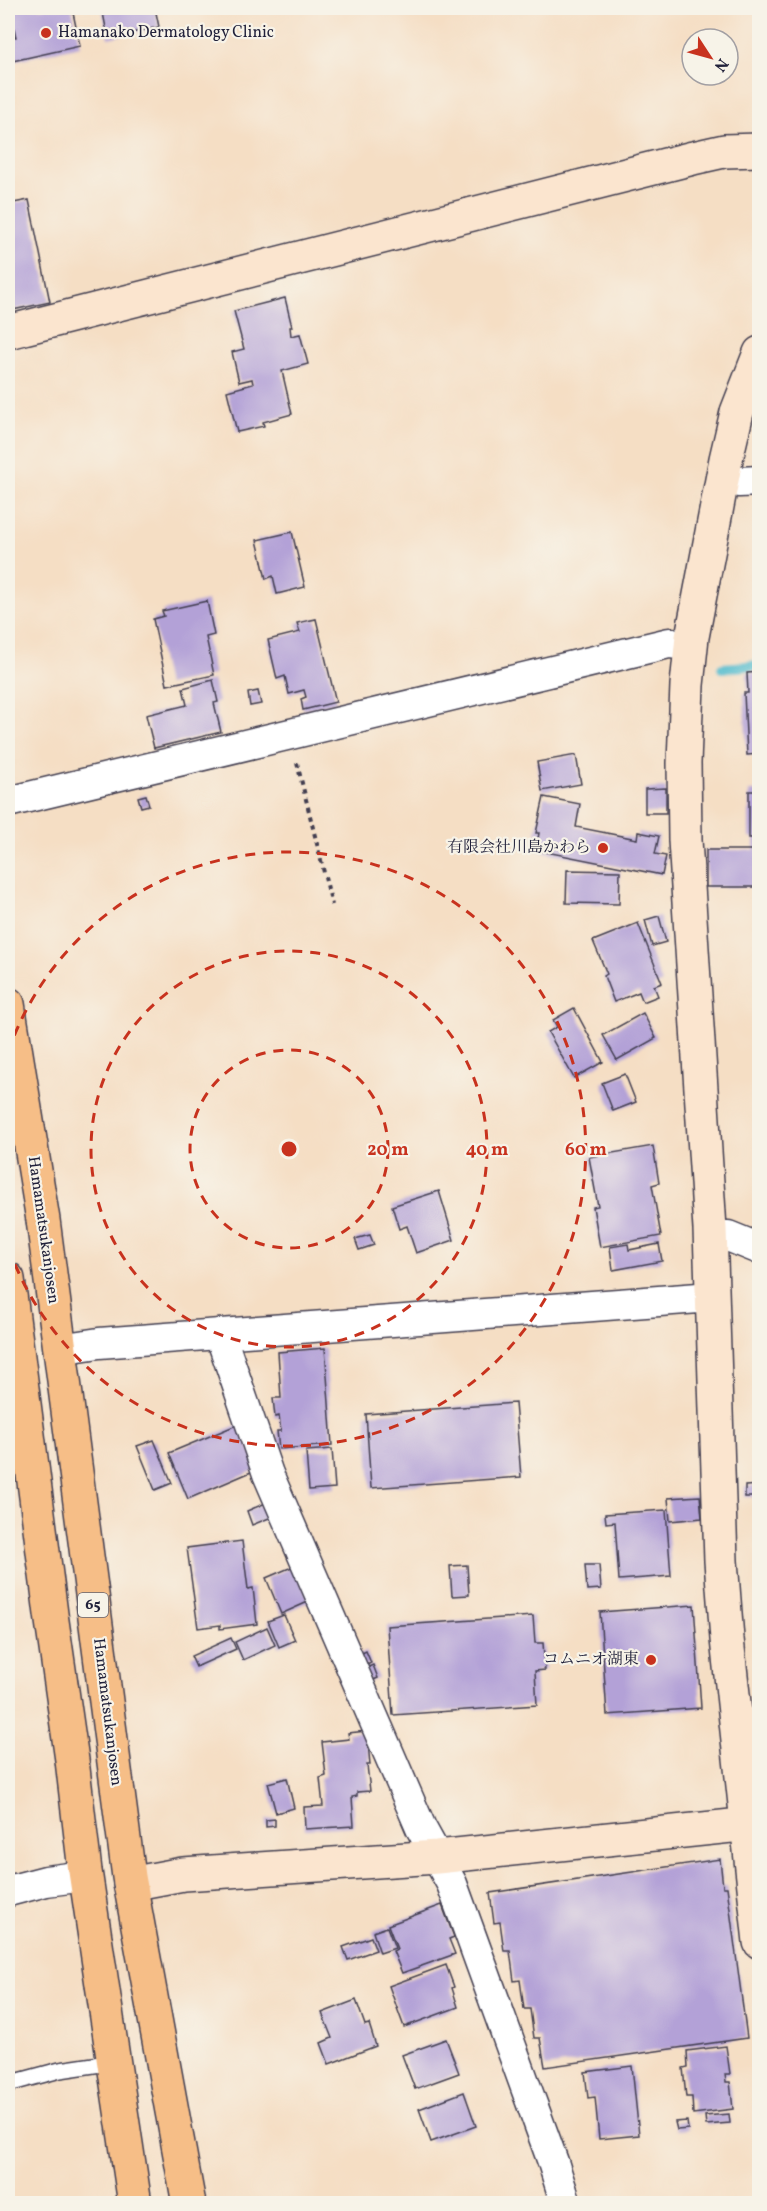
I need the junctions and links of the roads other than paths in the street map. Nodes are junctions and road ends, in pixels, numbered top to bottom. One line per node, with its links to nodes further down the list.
1 (759, 150): 2 (street)
2 (8, 332)
3 (759, 353): 4 (street)
4 (722, 479): 5 (street); 6 (street)
5 (759, 481)
6 (692, 645): 7 (street); 9 (street)
7 (8, 802)
8 (8, 1004): 14 (main road, Hamamatsukanjosen / 65)
9 (710, 1237): 10 (street); 12 (street)
10 (759, 1249)
11 (8, 1279): 15 (main road)
12 (712, 1297): 13 (street); 16 (street)
13 (220, 1334): 14 (street); 17 (street)
14 (59, 1349): 19 (main road, Hamamatsukanjosen / 65)
15 (12, 1350): 18 (main road)
16 (753, 1824): 17 (street); 21 (street)
17 (437, 1857): 19 (street); 26 (street)
18 (85, 1876): 20 (street); 22 (main road)
19 (130, 1884): 25 (main road, Hamamatsukanjosen / 65)
20 (8, 1891)
21 (759, 1942)
22 (114, 2062): 23 (lane); 24 (main road)
23 (11, 2083)
24 (135, 2204)
25 (189, 2204)
26 (566, 2204)

